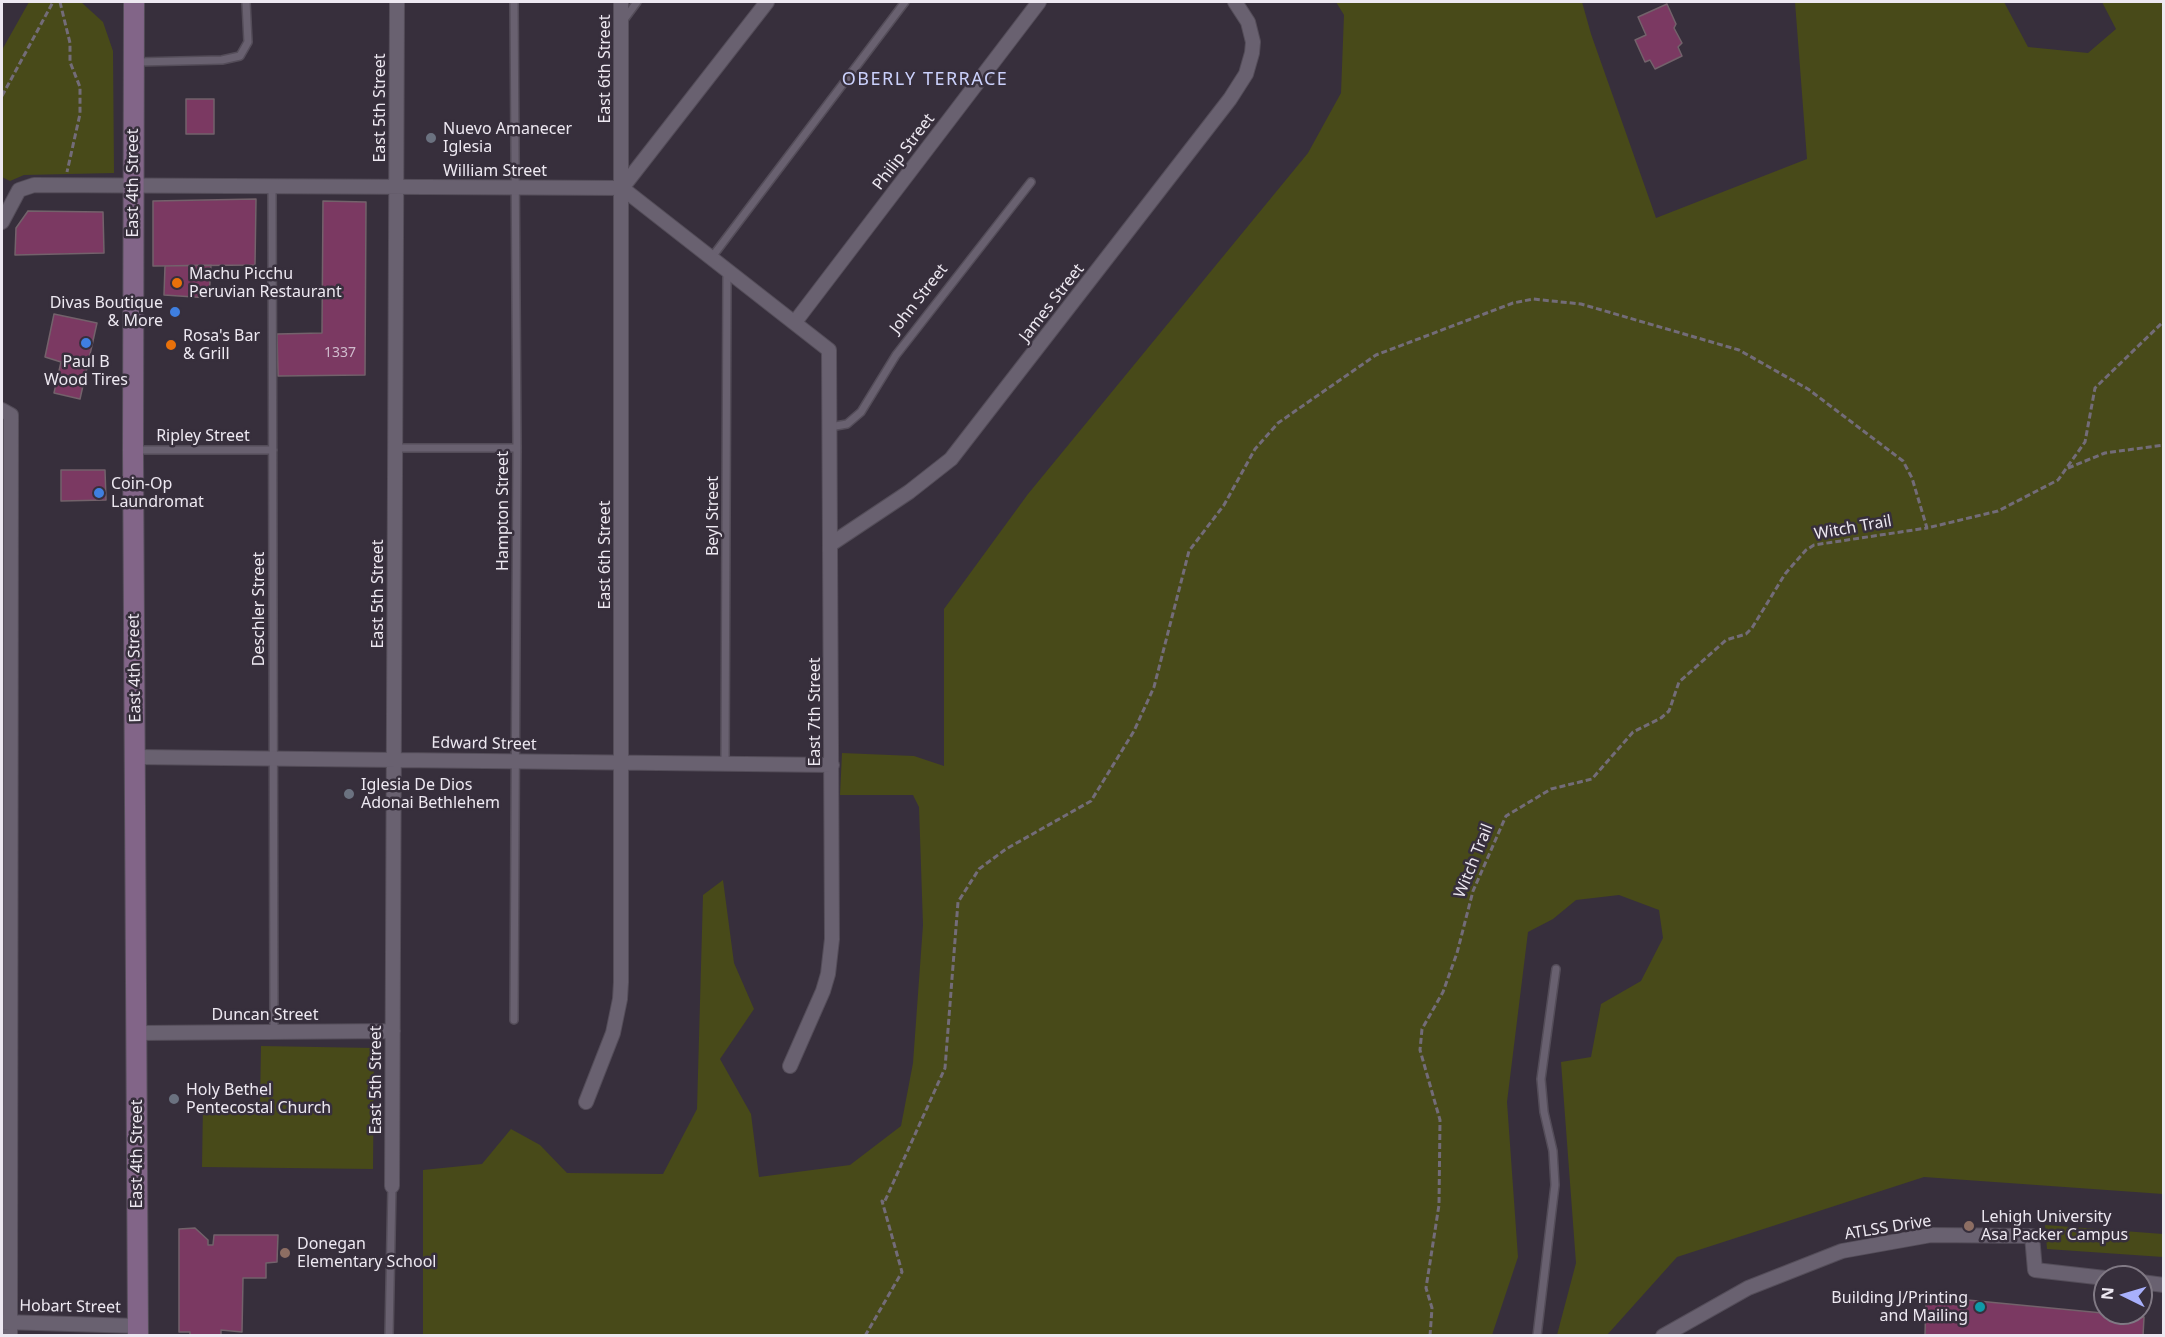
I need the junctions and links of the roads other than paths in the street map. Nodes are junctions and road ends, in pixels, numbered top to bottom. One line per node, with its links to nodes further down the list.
1 (134, 2): 12 (main road, East 4th Street)
2 (246, 2): 12 (lane)
3 (398, 2): 16 (street, East 5th Street)
4 (514, 2): 17 (lane, Hampton Street)
5 (621, 2): 11 (street, East 6th Street)
6 (637, 2): 11 (lane)
7 (767, 2): 18 (street)
8 (905, 2): 20 (lane)
9 (1039, 2): 22 (street, Philip Street)
10 (1235, 2): 29 (street, James Street)
11 (621, 23): 18 (street, East 6th Street)
12 (135, 62): 14 (main road, East 4th Street)
13 (1031, 183): 24 (lane, John Street)
14 (133, 185): 15 (street, William Street); 19 (street, William Street); 27 (main road, East 4th Street)
15 (272, 186): 16 (street, William Street); 28 (lane, Deschler Street)
16 (397, 187): 17 (street, William Street); 26 (street, East 5th Street)
17 (516, 188): 18 (street, William Street); 25 (lane, Hampton Street)
18 (622, 188): 20 (street); 34 (street, East 6th Street)
19 (2, 222)
20 (712, 257): 21 (street)
21 (727, 269): 22 (street); 35 (lane, Beyl Street)
22 (795, 322): 24 (street, East 7th Street)
23 (2, 410): 46 (street)
24 (830, 427): 29 (street, East 7th Street)
25 (517, 447): 26 (lane); 33 (lane, Hampton Street)
26 (396, 448): 32 (street, East 5th Street)
27 (133, 450): 28 (lane, Ripley Street); 30 (main road, East 4th Street)
28 (273, 450): 31 (lane, Deschler Street)
29 (831, 544): 36 (street, East 7th Street)
30 (136, 757): 31 (street, Edward Street); 41 (main road, East 4th Street)
31 (273, 758): 32 (street, Edward Street); 40 (lane, Deschler Street)
32 (394, 760): 33 (street, Edward Street); 39 (street, East 5th Street)
33 (516, 761): 34 (street, Edward Street); 38 (lane, Hampton Street)
34 (621, 762): 35 (street, Edward Street); 43 (street, East 6th Street)
35 (725, 764): 36 (street, Edward Street)
36 (832, 765): 42 (street, East 7th Street)
37 (1556, 969): 49 (lane)
38 (514, 1020)
39 (393, 1030): 40 (street, Duncan Street); 44 (street, East 5th Street)
40 (274, 1031): 41 (street, Duncan Street)
41 (137, 1033): 47 (main road, East 4th Street)
42 (790, 1066)
43 (586, 1102)
44 (392, 1186): 48 (lane)
45 (2093, 1277): 50 (street, ATLSS Drive)
46 (7, 1327): 47 (street, Hobart Street)
47 (138, 1330)
48 (389, 1335)
49 (1537, 1335)
50 (1664, 1335)

